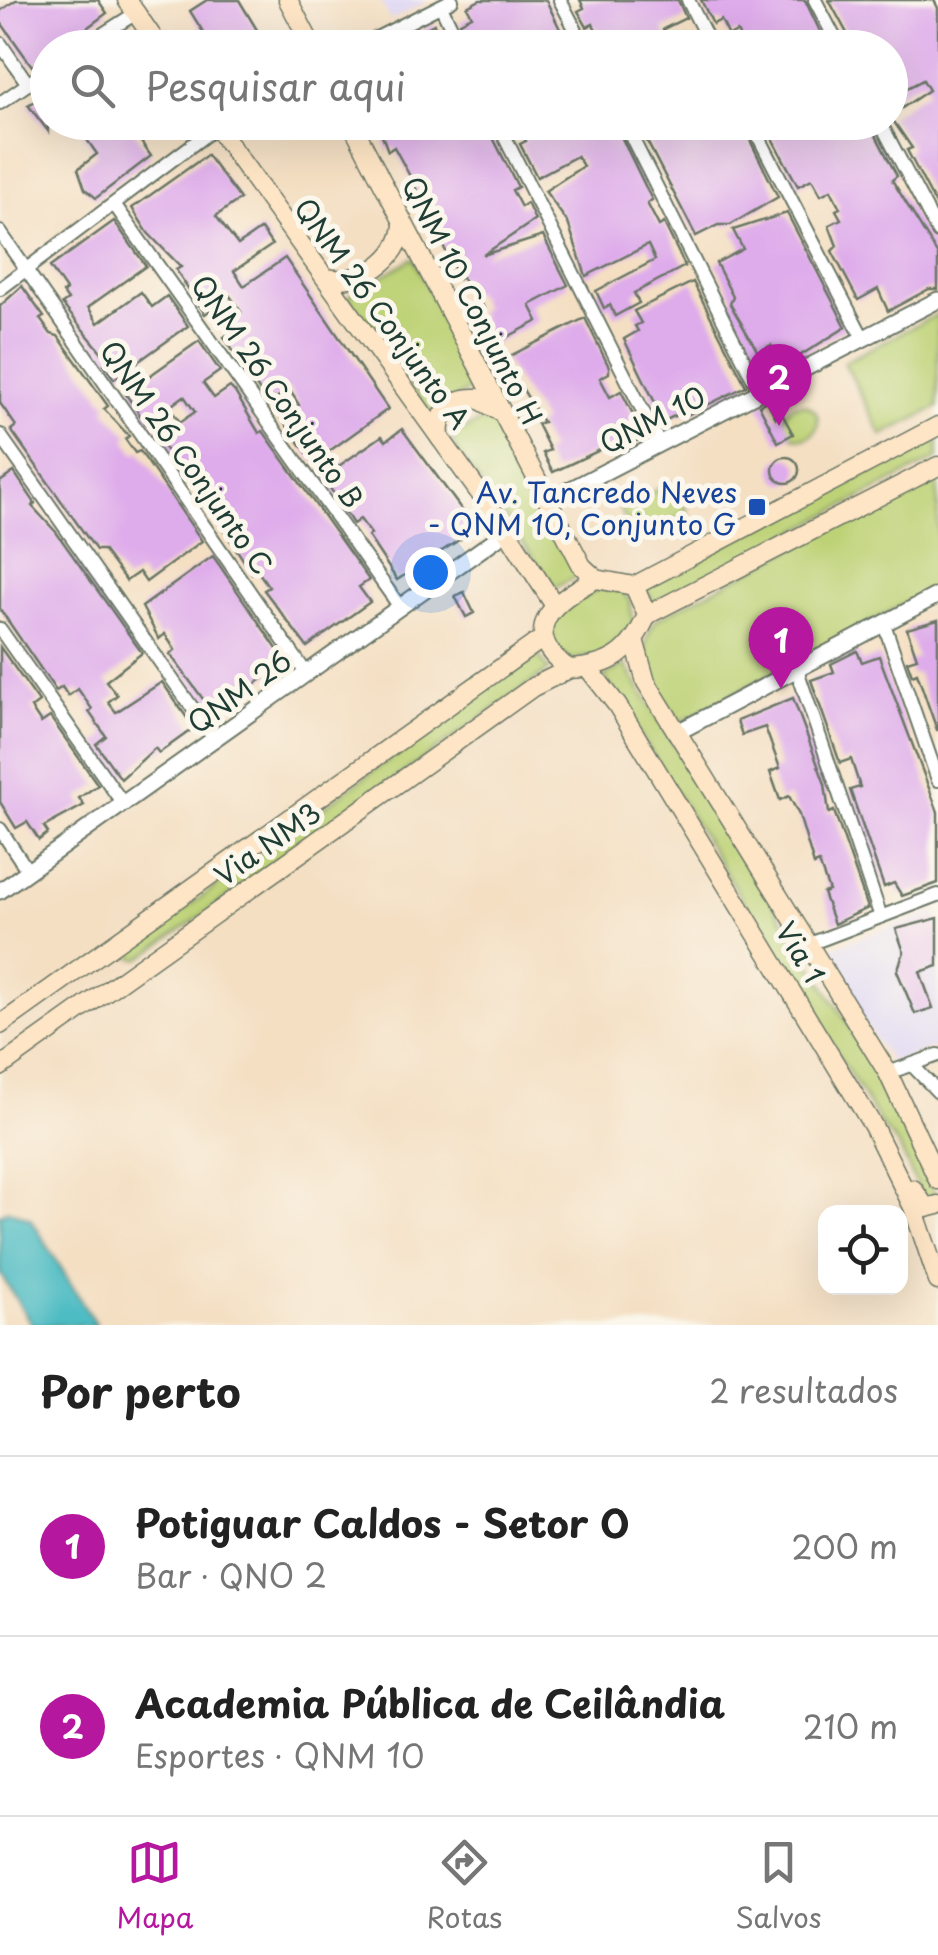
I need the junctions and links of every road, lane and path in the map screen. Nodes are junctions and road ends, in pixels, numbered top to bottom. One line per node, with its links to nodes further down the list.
1 (288, 0): 9 (main road)
2 (560, 0): 12 (street)
3 (688, 0): 13 (street)
4 (815, 0): 14 (street)
5 (447, 3): 10 (street); 11 (street)
6 (132, 6): 7 (street); 8 (main road)
7 (103, 30)
8 (148, 30)
9 (303, 30)
10 (393, 30)
11 (455, 30)
12 (576, 30)
13 (703, 30)
14 (831, 30)
15 (0, 43): 16 (street)
16 (28, 84): 17 (street)
17 (0, 104)
18 (195, 140): 25 (street)
19 (225, 140): 30 (main road, QNM 26 Conjunto A)
20 (360, 140): 26 (main road, QNM 10 Conjunto H)
21 (506, 140): 39 (street)
22 (633, 140): 34 (street)
23 (760, 140): 33 (street)
24 (889, 140): 28 (street)
25 (114, 204): 29 (street); 47 (street, QNM 26 Conjunto B)
26 (403, 224): 30 (main road); 35 (main road, QNM 10 Conjunto H)
27 (0, 232): 29 (street, QNM 26 Conjunto C)
28 (938, 232)
29 (28, 269): 31 (street); 55 (street, QNM 26 Conjunto C)
30 (327, 278): 38 (main road, QNM 26 Conjunto A)
31 (0, 289)
32 (938, 300): 33 (street, QNM 10)
33 (863, 338): 34 (street, QNM 10)
34 (760, 392): 39 (street, QNM 10)
35 (500, 414): 38 (main road); 41 (main road, QNM 10 Conjunto H)
36 (938, 426): 44 (main road)
37 (0, 436): 57 (street)
38 (440, 440): 42 (main road, QNM 26 Conjunto A)
39 (659, 443): 41 (street, QNM 10)
40 (938, 466): 48 (main road)
41 (548, 501): 43 (main road, QNM 10 Conjunto H)
42 (507, 531): 46 (main road, QNM 26 Conjunto A); 47 (street, QNM 26)
43 (596, 579): 44 (main road); 46 (main road)
44 (634, 586): 48 (main road)
45 (938, 595): 49 (street)
46 (553, 604): 51 (main road)
47 (400, 607): 55 (street, QNM 26)
48 (647, 615): 52 (main road)
49 (884, 624): 54 (street); 58 (street)
50 (0, 630): 59 (street)
51 (543, 638): 53 (main road); 65 (main road, Via NM3)
52 (635, 644): 53 (main road); 56 (main road, Via 1)
53 (579, 669): 68 (main road, Via NM3); 76 (main road, Via 1)
54 (797, 670): 56 (street); 64 (street)
55 (306, 673): 57 (street, QNM 26)
56 (676, 733): 66 (main road, Via 1)
57 (215, 740): 59 (street, QNM 26)
58 (938, 780)
59 (124, 805): 61 (street, QNM 26)
60 (0, 829): 61 (street)
61 (28, 871): 62 (street, QNM 26)
62 (0, 891)
63 (938, 895): 64 (street)
64 (880, 914): 66 (street)
65 (124, 936): 67 (main road, Via NM3); 68 (main road)
66 (807, 945): 74 (main road, Via 1)
67 (86, 963): 69 (main road); 70 (main road, Via NM3)
68 (142, 966): 69 (main road, Via NM3)
69 (104, 993): 73 (main road, Via NM3)
70 (0, 1025)
71 (937, 1058): 72 (street)
72 (912, 1064): 74 (street); 75 (street)
73 (0, 1067)
74 (888, 1073): 77 (main road, Via 1)
75 (938, 1092)
76 (874, 1126): 78 (main road); 81 (main road, Via 1)
77 (938, 1180)
78 (938, 1206)
79 (938, 1232): 80 (main road)
80 (938, 1253)
81 (938, 1281)

